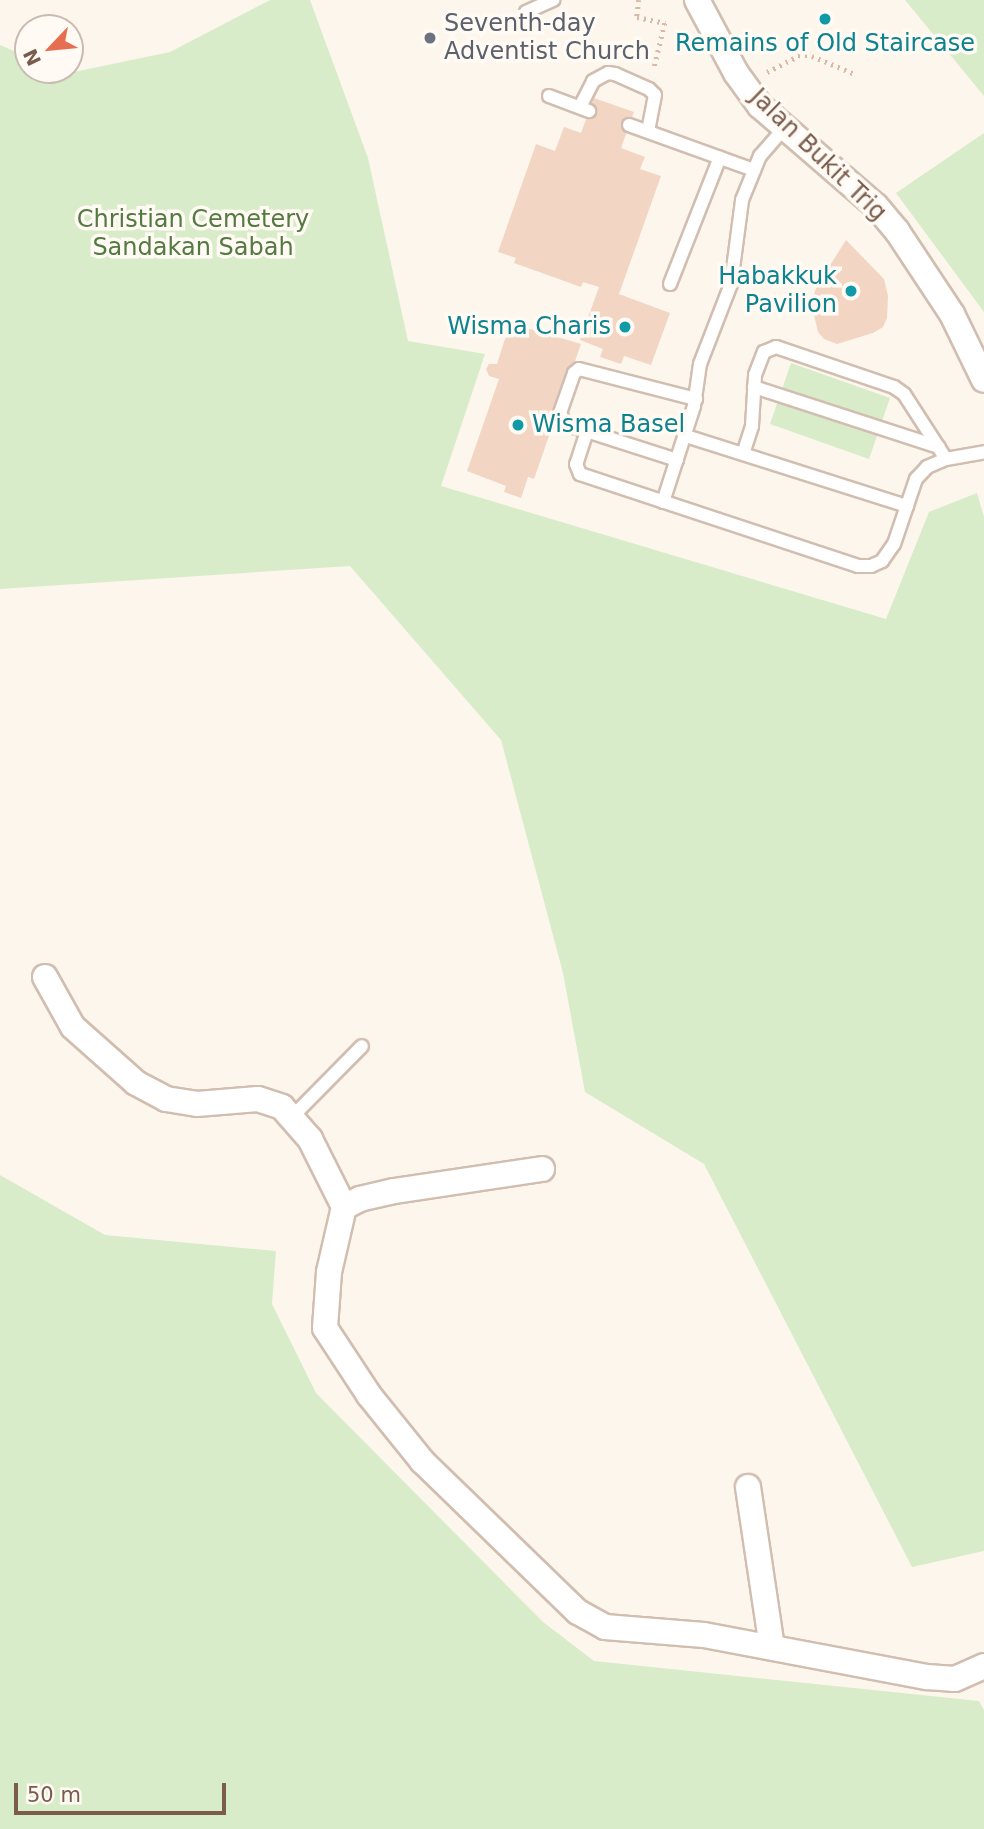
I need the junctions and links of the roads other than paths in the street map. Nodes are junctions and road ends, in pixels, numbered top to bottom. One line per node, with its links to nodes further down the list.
1 (553, 0): 3 (lane)
2 (697, 0): 6 (street, Jalan Bukit Trig)
3 (526, 12)
4 (549, 96): 7 (lane)
5 (629, 125): 7 (lane)
6 (784, 128): 9 (lane); 11 (street, Jalan Bukit Trig)
7 (648, 130): 8 (lane)
8 (720, 157): 9 (lane); 10 (lane)
9 (754, 170): 13 (lane)
10 (670, 284)
11 (984, 380)
12 (754, 387): 16 (lane); 16 (lane); 18 (lane)
13 (696, 398): 14 (lane); 15 (lane)
14 (587, 431): 20 (lane); 21 (lane)
15 (686, 436): 18 (lane); 20 (lane)
16 (939, 447): 19 (lane)
17 (984, 452): 19 (lane)
18 (743, 454): 22 (lane)
19 (946, 459): 22 (lane)
20 (677, 460): 21 (lane)
21 (663, 502): 22 (lane)
22 (907, 506)
23 (45, 977): 25 (street)
24 (362, 1046): 25 (lane)
25 (293, 1116): 27 (street)
26 (542, 1169): 27 (street)
27 (344, 1207): 29 (street)
28 (748, 1487): 29 (street)
29 (772, 1647): 30 (street)
30 (984, 1666)

